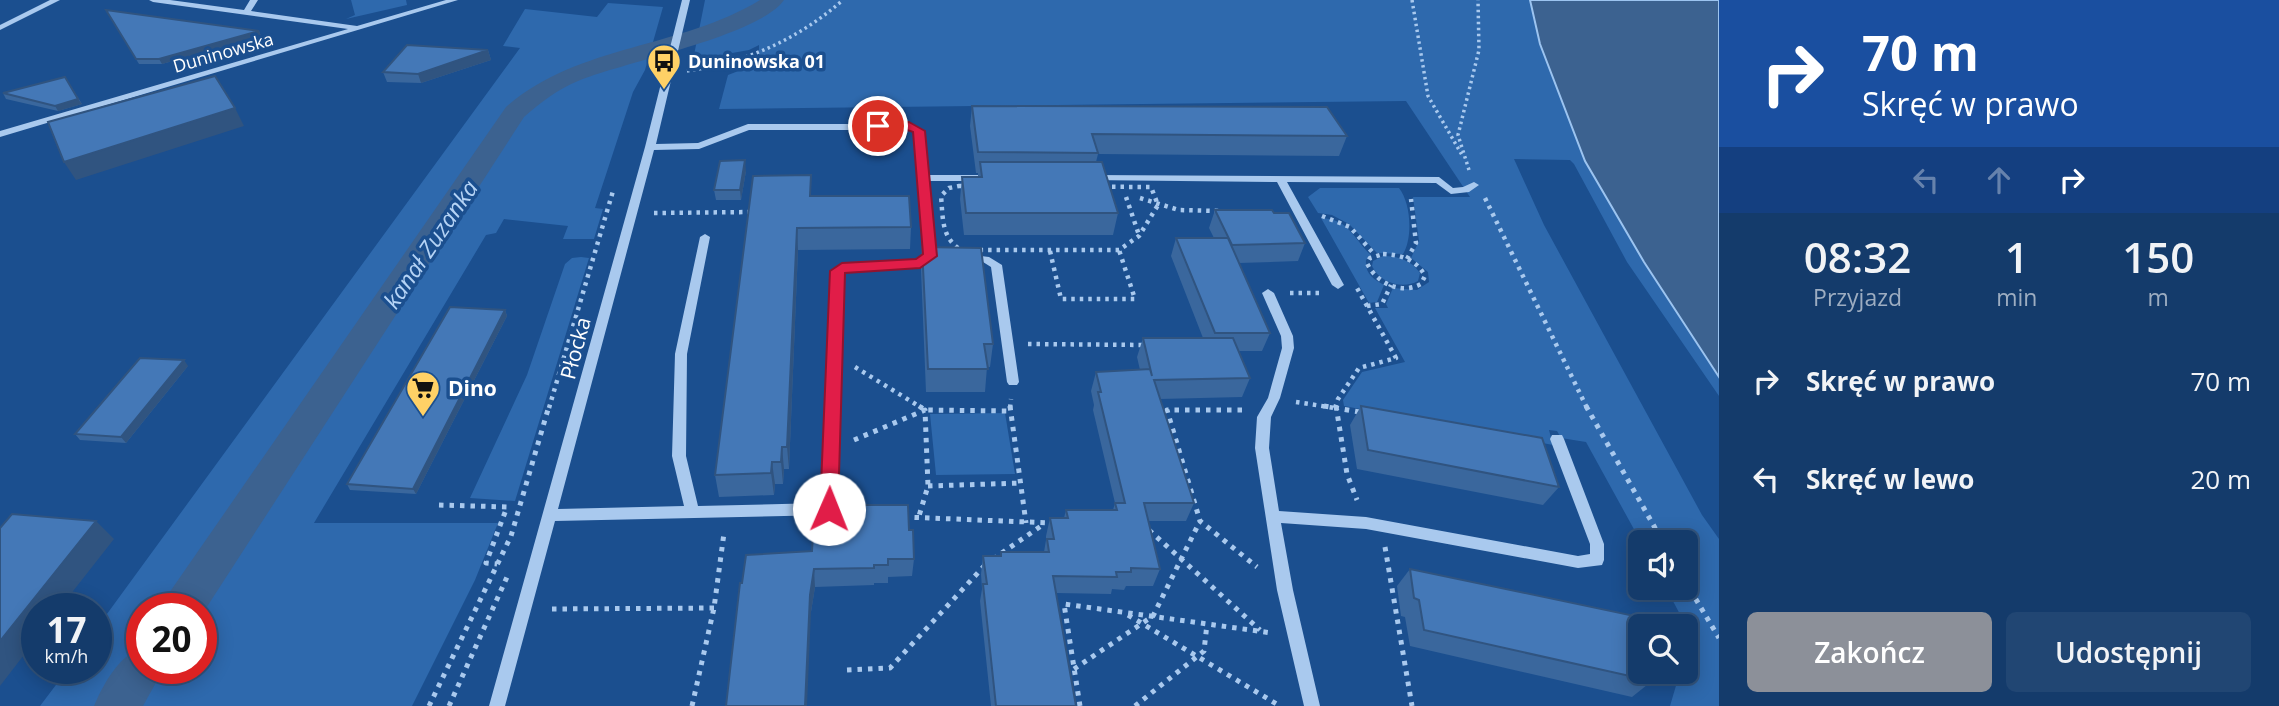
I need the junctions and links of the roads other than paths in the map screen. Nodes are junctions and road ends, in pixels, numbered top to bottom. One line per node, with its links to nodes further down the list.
1 (57, 0): 7 (street)
2 (153, 0): 6 (street)
3 (254, 0): 6 (street)
4 (454, 0): 8 (street, Duninowska)
5 (686, 0): 10 (street, Płocka)
6 (246, 12): 8 (street)
7 (0, 28)
8 (361, 28): 9 (street, Duninowska)
9 (0, 134)
10 (650, 147): 11 (street); 25 (street, Płocka)
11 (923, 178): 12 (street); 17 (street)
12 (991, 178)
13 (1085, 178): 14 (street)
14 (1280, 179): 15 (street); 20 (lane)
15 (1474, 185)
16 (705, 237): 24 (street)
17 (930, 256): 18 (street); 24 (street)
18 (944, 256)
19 (957, 257): 22 (street)
20 (1334, 289)
21 (1268, 293): 26 (lane)
22 (1013, 382)
23 (1557, 439): 26 (street)
24 (692, 512): 25 (street)
25 (550, 515): 27 (street, Płocka)
26 (1272, 516): 28 (lane)
27 (497, 706)
28 (1312, 706)

